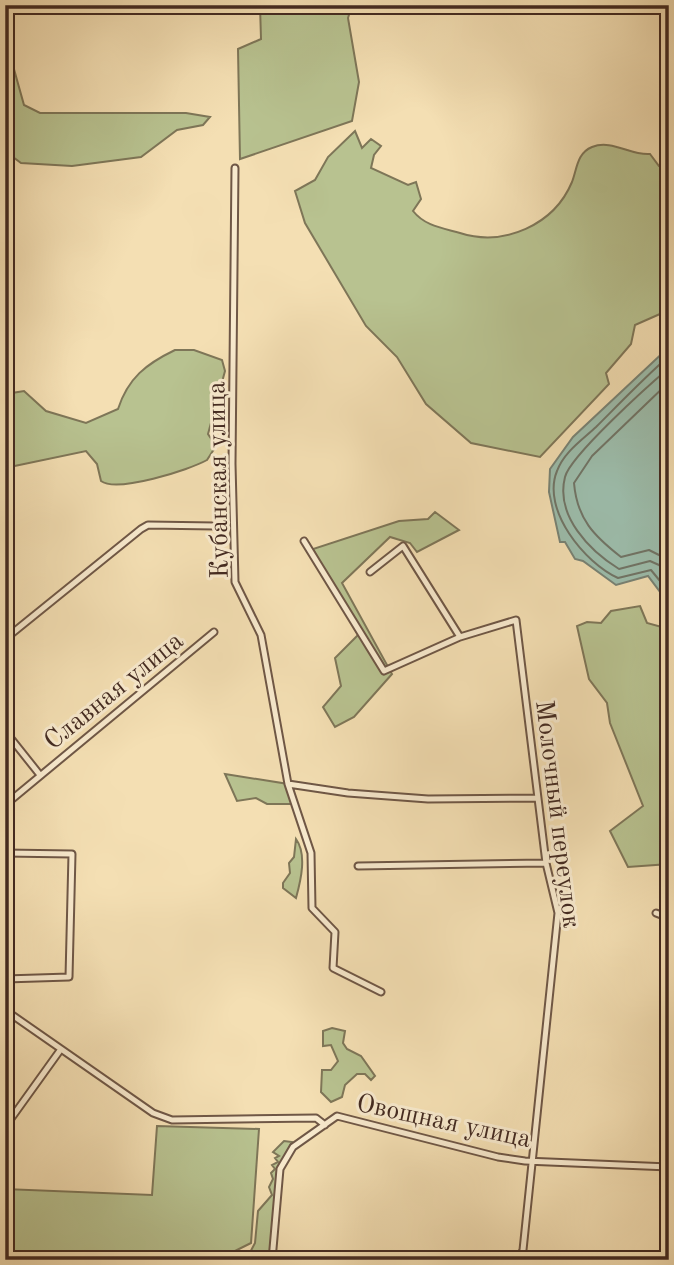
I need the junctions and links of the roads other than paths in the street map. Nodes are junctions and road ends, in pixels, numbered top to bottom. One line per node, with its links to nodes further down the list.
1 (234, 169): 10 (street, Кубанская улица)
2 (215, 526): 7 (street)
3 (304, 541): 6 (street)
4 (370, 572): 6 (street)
5 (214, 632): 9 (street, Славная улица)
6 (460, 637): 11 (street, Молочный переулок)
7 (5, 639)
8 (5, 731): 9 (street)
9 (40, 775): 12 (street, Славная улица)
10 (288, 784): 11 (street); 19 (street, Кубанская улица)
11 (538, 797): 14 (street, Молочный переулок)
12 (5, 805)
13 (5, 853): 18 (street)
14 (546, 863): 15 (street); 24 (street, Молочный переулок)
15 (358, 866)
16 (656, 913): 17 (street)
17 (669, 918)
18 (5, 979)
19 (381, 992)
20 (5, 1010): 21 (street)
21 (61, 1049): 22 (street); 23 (street)
22 (325, 1125): 24 (street, Овощная улица); 26 (street)
23 (5, 1127)
24 (533, 1160): 25 (street, Овощная улица); 27 (street, Молочный переулок)
25 (669, 1167)
26 (272, 1260)
27 (518, 1260)

